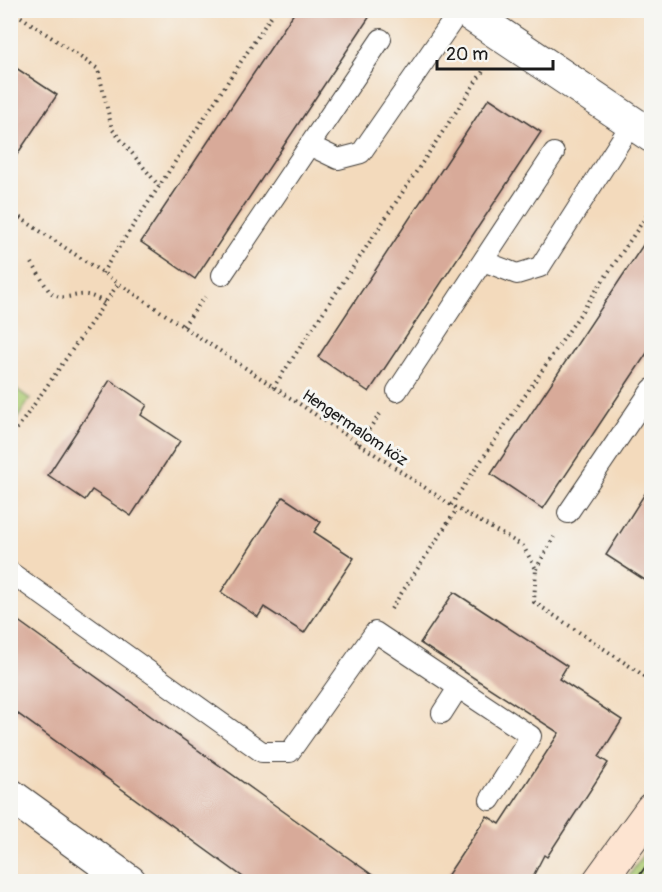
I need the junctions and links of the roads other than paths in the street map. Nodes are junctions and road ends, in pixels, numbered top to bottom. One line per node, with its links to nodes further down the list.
1 (460, 10): 5 (lane)
2 (465, 10): 4 (street)
3 (381, 39): 5 (lane)
4 (642, 129): 7 (lane)
5 (309, 145): 8 (lane)
6 (554, 153): 7 (lane)
7 (483, 261): 10 (lane)
8 (222, 276)
9 (651, 389): 11 (lane)
10 (397, 391)
11 (568, 513)
12 (10, 572): 13 (lane)
13 (458, 688): 14 (lane); 16 (lane)
14 (442, 713)
15 (10, 795): 18 (street)
16 (490, 800)
17 (651, 809): 19 (main road)
18 (130, 882)
19 (599, 882)

